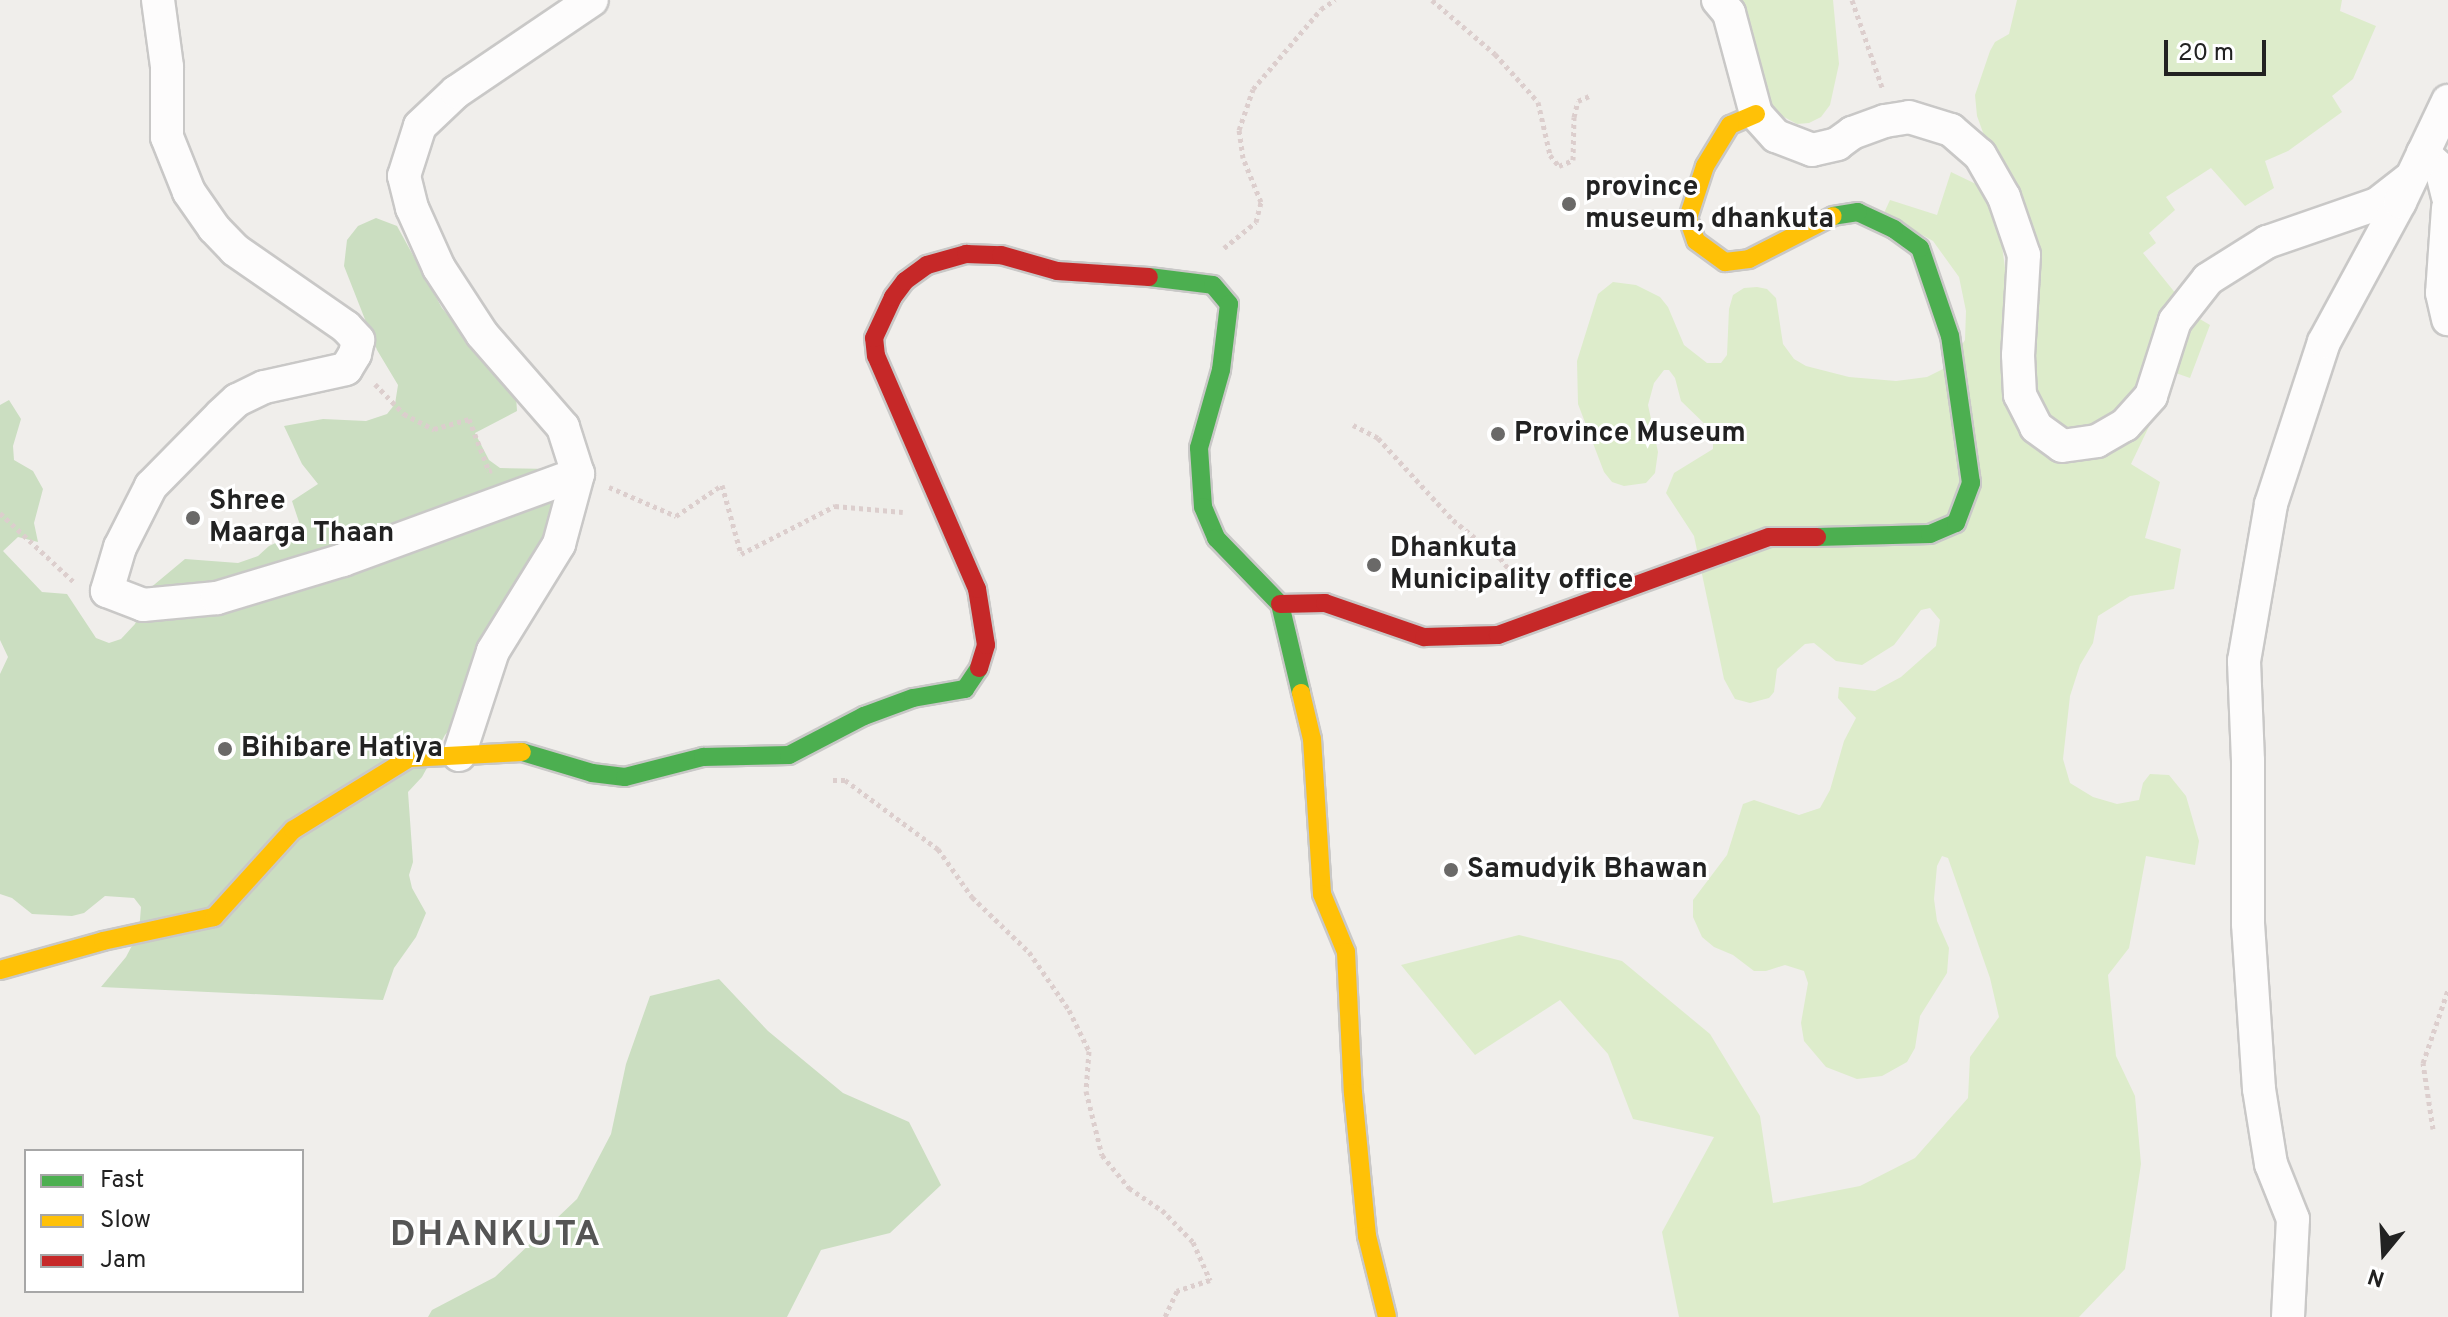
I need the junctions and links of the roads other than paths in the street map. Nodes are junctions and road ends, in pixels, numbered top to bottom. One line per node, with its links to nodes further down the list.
1 (158, 0): 10 (street)
2 (592, 0): 10 (street)
3 (1718, 0): 5 (street)
4 (2448, 101): 6 (street)
5 (1756, 114): 6 (street); 11 (street)
6 (2418, 164): 7 (street); 15 (street)
7 (2448, 197)
8 (2448, 208): 9 (street)
9 (2448, 319)
10 (578, 474): 12 (street)
11 (1280, 604): 12 (street); 14 (street)
12 (459, 755): 13 (street)
13 (0, 970)
14 (1387, 1317)
15 (2288, 1317)

